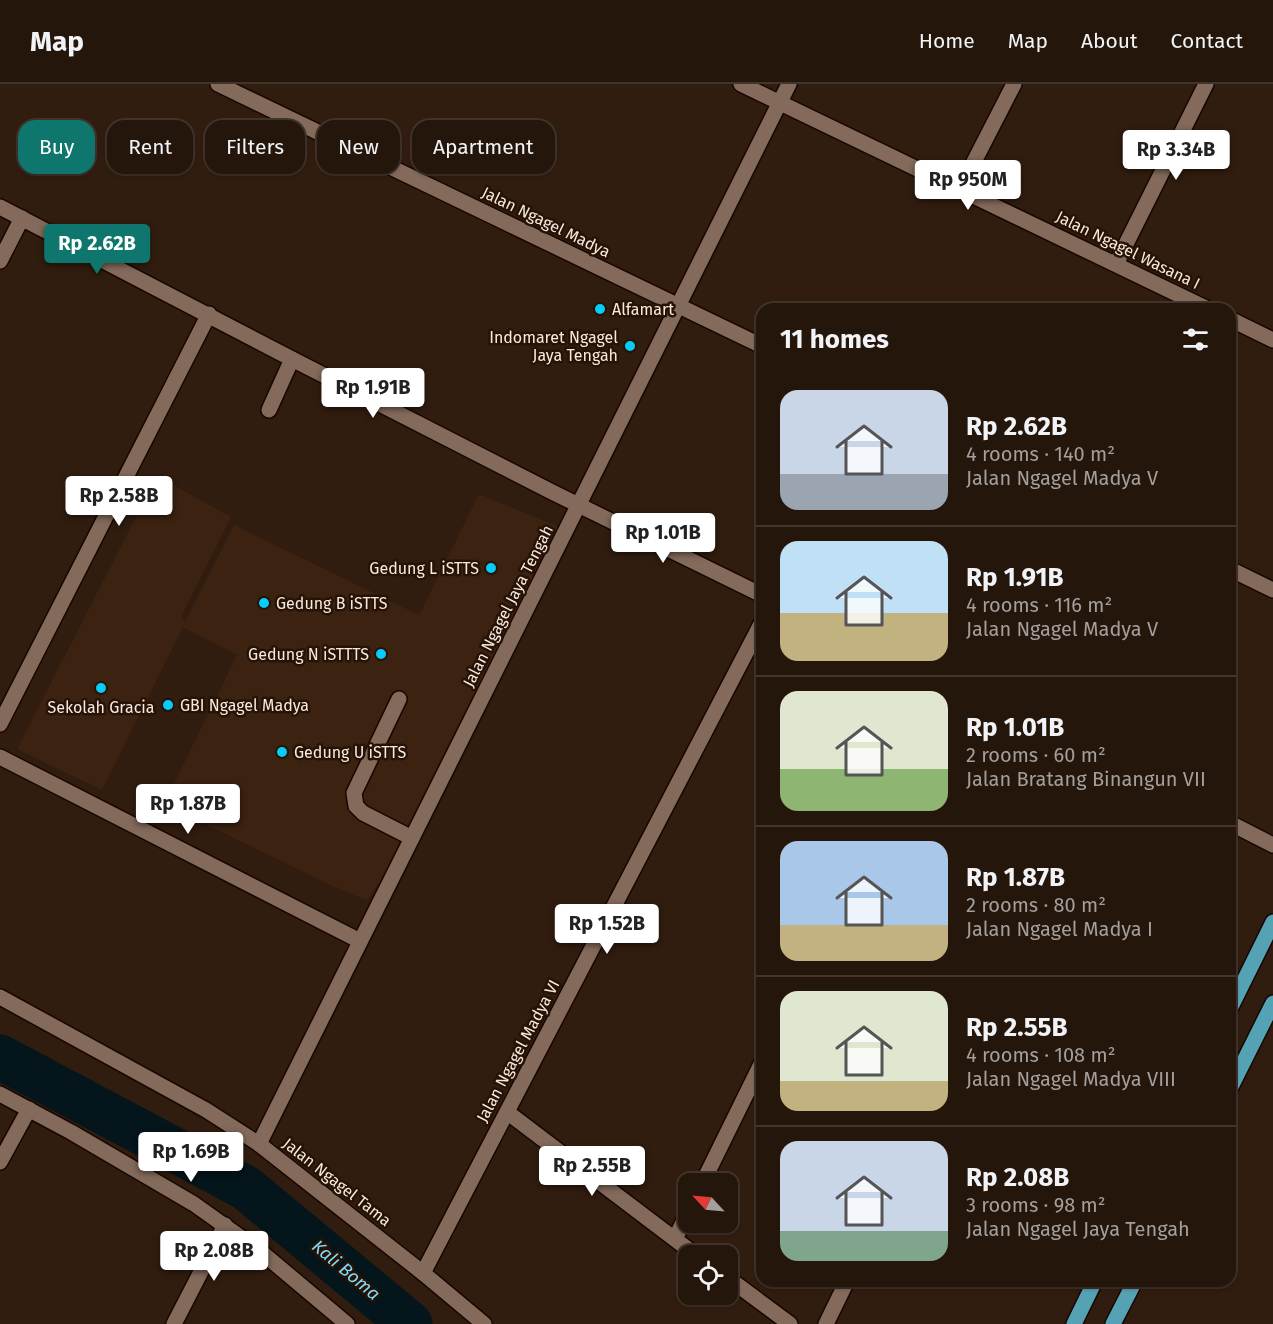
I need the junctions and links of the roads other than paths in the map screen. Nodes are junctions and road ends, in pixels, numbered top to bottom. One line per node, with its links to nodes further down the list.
1 (218, 84): 13 (street, Jalan Ngagel Madya)
2 (741, 84): 6 (street, Jalan Ngagel Wasana I)
3 (789, 84): 6 (street, Jalan Ngagel Jaya Tengah)
4 (1014, 84): 7 (street)
5 (1206, 84): 11 (street)
6 (780, 102): 7 (street, Jalan Ngagel Wasana I); 13 (street, Jalan Ngagel Jaya Tengah)
7 (960, 189): 11 (street, Jalan Ngagel Wasana I)
8 (0, 207): 9 (street)
9 (22, 218): 10 (street); 14 (street)
10 (0, 261)
11 (1116, 264): 12 (street, Jalan Ngagel Wasana I)
12 (1196, 303)
13 (678, 306): 17 (street, Jalan Ngagel Madya); 20 (street, Jalan Ngagel Jaya Tengah)
14 (208, 314): 18 (street); 26 (street)
15 (1236, 323): 16 (street)
16 (1273, 340)
17 (756, 343)
18 (292, 359): 19 (street); 20 (street)
19 (269, 410)
20 (579, 505): 23 (street); 29 (street, Jalan Ngagel Jaya Tengah)
21 (1236, 572): 22 (street)
22 (1273, 590)
23 (756, 591)
24 (756, 634): 40 (street, Jalan Ngagel Madya VI)
25 (399, 699): 29 (street)
26 (0, 724)
27 (0, 757): 32 (street)
28 (1236, 826): 30 (street)
29 (412, 838): 32 (street, Jalan Ngagel Jaya Tengah)
30 (1273, 845)
31 (1273, 922): 34 (main road)
32 (360, 941): 41 (street, Jalan Ngagel Jaya Tengah)
33 (0, 997): 41 (street, Jalan Ngagel Tama)
34 (1236, 997)
35 (1273, 1003): 37 (main road)
36 (756, 1074): 43 (street)
37 (1236, 1077)
38 (0, 1094): 39 (street)
39 (29, 1109): 42 (street); 44 (street)
40 (507, 1112): 46 (street); 48 (street, Jalan Ngagel Madya VI)
41 (259, 1144): 48 (street, Jalan Ngagel Tama)
42 (0, 1162)
43 (707, 1173)
44 (225, 1225): 53 (street); 54 (street)
45 (678, 1233): 46 (street)
46 (675, 1239): 47 (street)
47 (683, 1245)
48 (423, 1273): 55 (street, Jalan Ngagel Tama)
49 (738, 1285): 56 (street)
50 (844, 1287): 57 (street)
51 (1092, 1287): 58 (main road)
52 (1132, 1287): 59 (main road)
53 (174, 1324)
54 (347, 1324)
55 (484, 1324)
56 (790, 1324)
57 (826, 1324)
58 (1074, 1324)
59 (1113, 1324)

